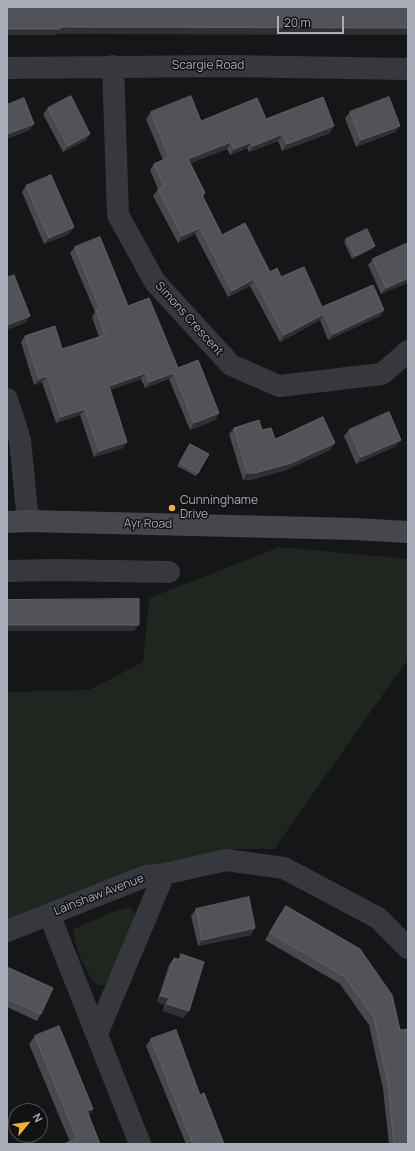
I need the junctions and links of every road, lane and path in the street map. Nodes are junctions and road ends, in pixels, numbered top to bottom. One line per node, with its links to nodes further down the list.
1 (113, 66): 2 (street, Scargie Road); 3 (street, Scargie Road); 4 (street, Simons Crescent)
2 (7, 68)
3 (408, 69)
4 (408, 351)
5 (7, 399): 6 (street)
6 (28, 521): 7 (main road, Ayr Road); 8 (main road, Ayr Road)
7 (7, 522)
8 (408, 532)
9 (7, 571): 10 (street)
10 (169, 572)
11 (164, 874): 12 (street, Lainshaw Avenue); 14 (street, Lainshaw Avenue); 15 (street)
12 (49, 914): 13 (street, Lainshaw Avenue); 15 (street)
13 (7, 931)
14 (408, 948)
15 (97, 1034): 16 (street)
16 (140, 1144)

